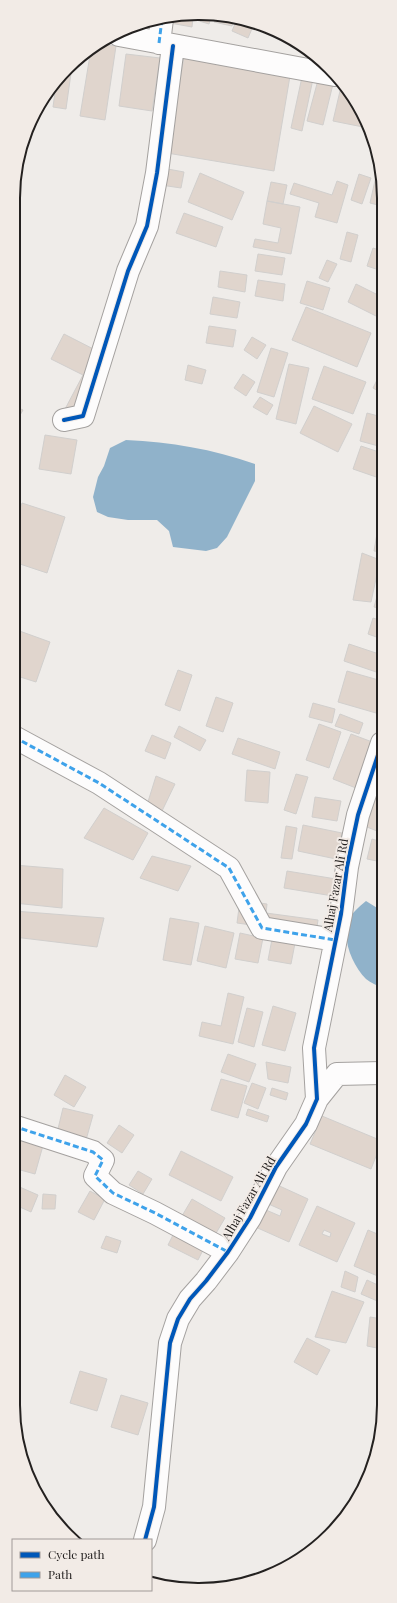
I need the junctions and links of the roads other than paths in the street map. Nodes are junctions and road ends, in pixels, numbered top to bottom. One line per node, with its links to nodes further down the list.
1 (163, 23): 3 (street)
2 (125, 36): 3 (street)
3 (166, 44): 4 (street); 5 (street)
4 (326, 73)
5 (64, 420)
6 (20, 740): 8 (street)
7 (377, 758): 8 (street, Alhaj Fazar Ali Rd)
8 (336, 940): 10 (street, Alhaj Fazar Ali Rd)
9 (377, 1073): 10 (street)
10 (317, 1100): 12 (street, Alhaj Fazar Ali Rd)
11 (20, 1128): 12 (street)
12 (228, 1252): 13 (street, Alhaj Fazar Ali Rd)
13 (145, 1539)

